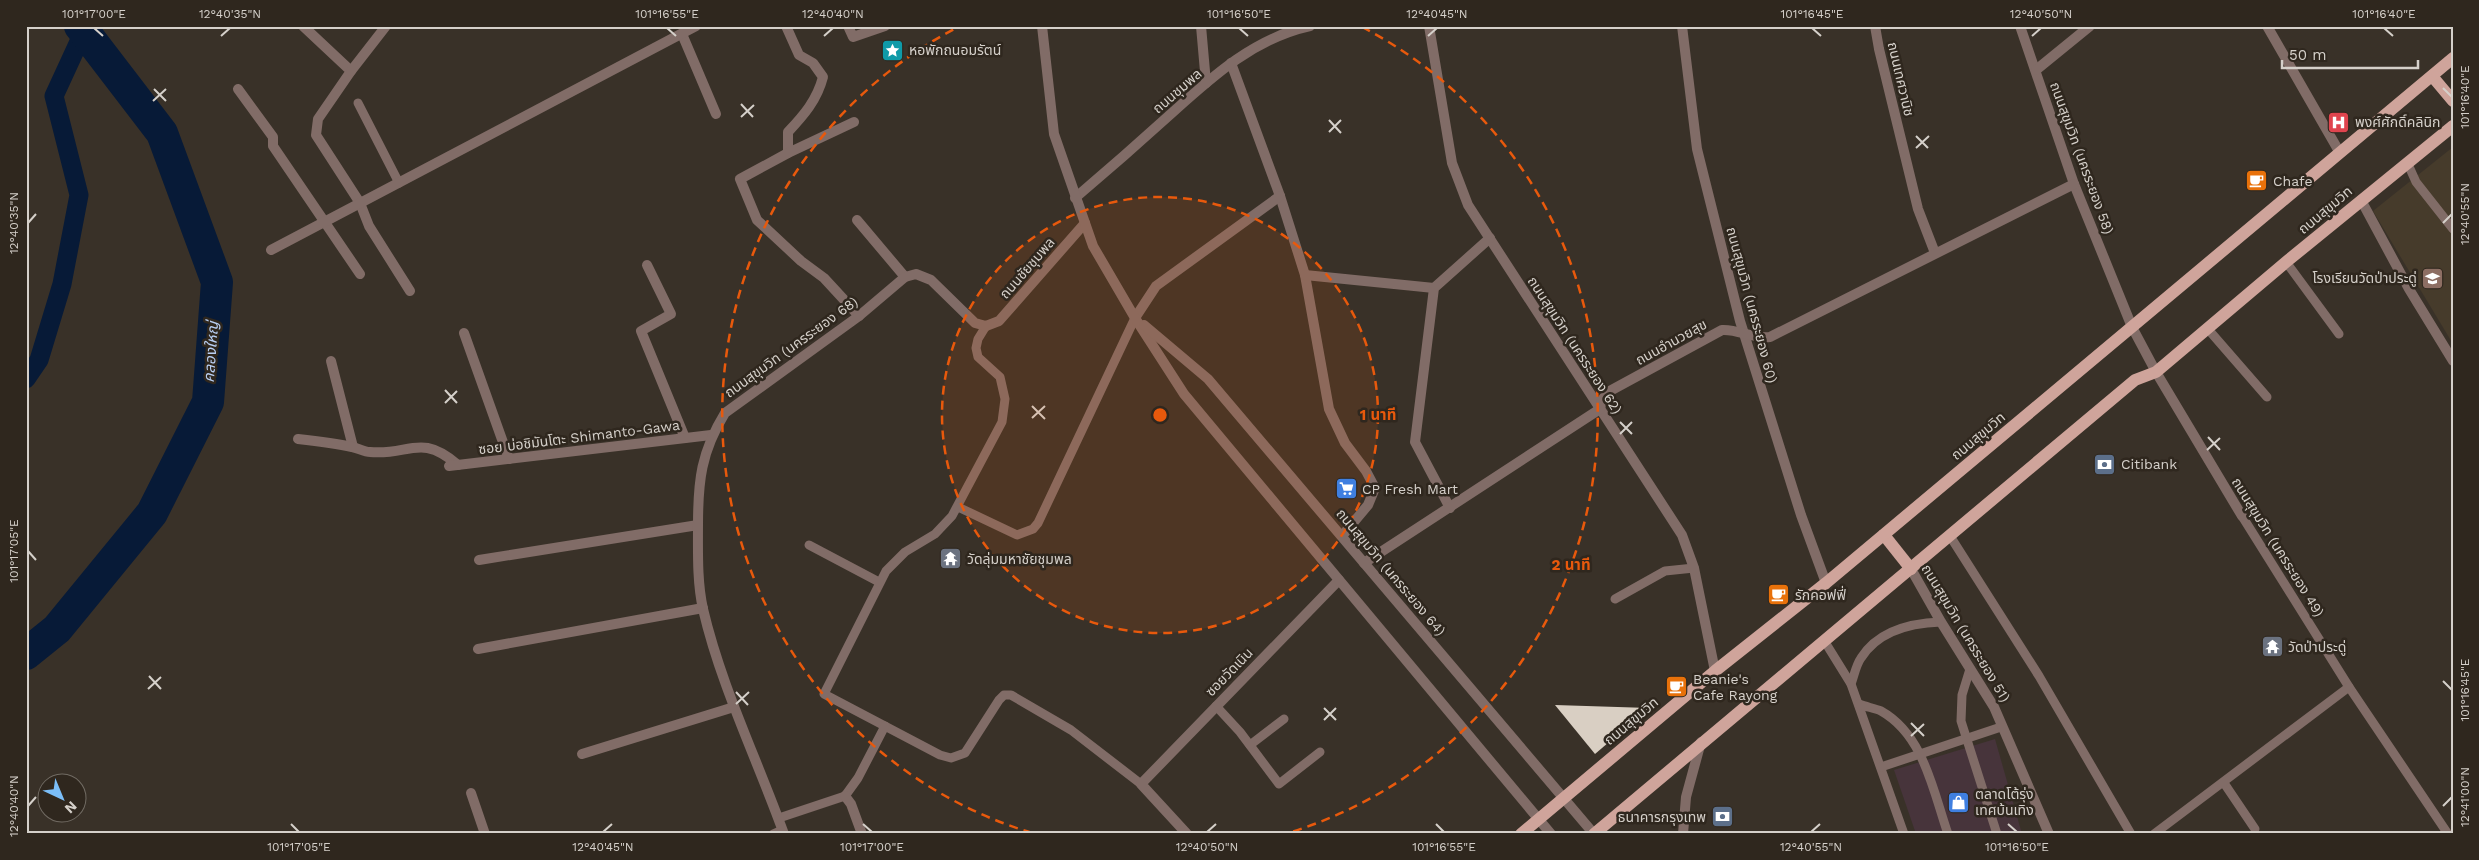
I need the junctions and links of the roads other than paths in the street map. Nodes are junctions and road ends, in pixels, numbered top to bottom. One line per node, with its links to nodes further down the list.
1 (303, 26): 20 (street)
2 (386, 26): 20 (street)
3 (696, 26): 16 (street)
4 (786, 26): 29 (street)
5 (848, 26): 6 (street)
6 (885, 26)
7 (1042, 26): 35 (street, ถนนสุขุมวิท (นครระยอง 64))
8 (1201, 26): 22 (street)
9 (1310, 26): 18 (street, ถนนชุมพล)
10 (1430, 26): 42 (street, ถนนสุขุมวิท (นครระยอง 62))
11 (1682, 26): 58 (street, ถนนสุขุมวิท (นครระยอง 60))
12 (1875, 26): 44 (street, ถนนเทศวานิช)
13 (2020, 26): 19 (street, ถนนสุขุมวิท (นครระยอง 58))
14 (2090, 26): 19 (street)
15 (2267, 26): 30 (street)
16 (682, 34): 26 (street); 32 (street)
17 (2453, 58): 21 (main road, ถนนสุขุมวิท)
18 (1231, 63): 22 (street, ถนนชุมพล); 34 (street)
19 (2036, 70): 33 (street, ถนนสุขุมวิท (นครระยอง 58))
20 (351, 71): 37 (street)
21 (2432, 76): 24 (main road); 30 (main road, ถนนสุขุมวิท)
22 (1206, 84): 35 (street, ถนนชุมพล)
23 (238, 89): 39 (street)
24 (2453, 101)
25 (358, 103): 32 (lane)
26 (716, 114)
27 (854, 122): 29 (street)
28 (2453, 126): 31 (main road, ถนนสุขุมวิท)
29 (788, 153): 52 (street)
30 (2340, 153): 55 (main road, ถนนสุขุมวิท)
31 (2407, 162): 36 (main road, ถนนสุขุมวิท); 41 (lane)
32 (399, 183): 37 (street)
33 (2074, 184): 44 (street, ถนนอำนวยสุข); 55 (street, ถนนสุขุมวิท (นครระยอง 58))
34 (1280, 196): 48 (street); 53 (street)
35 (1075, 198): 40 (street, ถนนสุขุมวิท (นครระยอง 64))
36 (2361, 200): 45 (main road, ถนนสุขุมวิท); 61 (street)
37 (360, 203): 39 (street); 51 (street)
38 (857, 220): 49 (street)
39 (324, 223): 43 (street); 47 (street)
40 (1085, 223): 53 (street, ถนนสุขุมวิท (นครระยอง 64)); 54 (street, ถนนชัยชุมพล)
41 (2453, 229)
42 (1490, 238): 50 (street); 64 (street, ถนนสุขุมวิท (นครระยอง 62))
43 (272, 250)
44 (1935, 253): 58 (street, ถนนอำนวยสุข)
45 (2286, 262): 56 (main road, ถนนสุขุมวิท); 59 (lane)
46 (647, 265): 66 (street)
47 (360, 274)
48 (1305, 276): 50 (street); 75 (street)
49 (905, 277): 52 (street, ถนนสุขุมวิท (นครระยอง 68)); 54 (street)
50 (1434, 288): 71 (street)
51 (410, 291)
52 (859, 316): 65 (street, ถนนสุขุมวิท (นครระยอง 68))
53 (1135, 318): 70 (lane); 75 (street, ถนนสุขุมวิท (นครระยอง 64)); 82 (street, ถนนสุขุมวิท (นครระยอง 64))
54 (986, 326): 70 (lane)
55 (2132, 327): 62 (street, ถนนสุขุมวิท (นครระยอง 58)); 74 (main road, ถนนสุขุมวิท)
56 (2207, 328): 62 (main road, ถนนสุขุมวิท); 63 (lane)
57 (464, 333): 69 (street)
58 (1744, 334): 64 (street, ถนนอำนวยสุข); 84 (street, ถนนสุขุมวิท (นครระยอง 60))
59 (2339, 334)
60 (331, 361): 68 (street)
61 (2453, 361)
62 (2156, 372): 72 (street, ถนนสุขุมวิท (นครระยอง 49)); 76 (main road, ถนนสุขุมวิท)
63 (2267, 397)
64 (1600, 409): 71 (street, ถนนอำนวยสุข); 80 (street, ถนนสุขุมวิท (นครระยอง 62))
65 (711, 435): 66 (street, ซอย บ่อชิมันโตะ Shimanto-Gawa); 73 (street, ถนนสุขุมวิท (นครระยอง 68))
66 (685, 438): 69 (street, ซอย บ่อชิมันโตะ Shimanto-Gawa)
67 (298, 439): 68 (street)
68 (353, 447): 69 (street, ซอย บ่อชิมันโตะ Shimanto-Gawa)
69 (509, 459)
70 (958, 507): 83 (lane)
71 (1450, 508): 79 (street, ถนนอำนวยสุข)
72 (2242, 516): 93 (lane, ถนนสุขุมวิท (นครระยอง 49))
73 (698, 524): 78 (street); 86 (street, ถนนสุขุมวิท (นครระยอง 68))
74 (1884, 534): 81 (main road, ถนนสุขุมวิท (นครระยอง 51)); 84 (main road, ถนนสุขุมวิท)
75 (1342, 536): 79 (street, ถนนสุขุมวิท (นครระยอง 64))
76 (1950, 536): 81 (main road, ถนนสุขุมวิท); 125 (lane)
77 (809, 546): 83 (lane)
78 (478, 560)
79 (1364, 563): 109 (street, ถนนสุขุมวิท (นครระยอง 64))
80 (1694, 568): 85 (lane); 91 (street, ถนนสุขุมวิท (นครระยอง 62))
81 (1911, 569): 87 (street, ถนนสุขุมวิท (นครระยอง 51)); 88 (main road, ถนนสุขุมวิท)
82 (1339, 580): 95 (street, ซอยวัดเนิน); 111 (street, ถนนสุขุมวิท (นครระยอง 64))
83 (879, 582): 98 (lane)
84 (1826, 583): 91 (main road, ถนนสุขุมวิท)
85 (1615, 599)
86 (703, 608): 89 (street); 96 (street, ถนนสุขุมวิท (นครระยอง 68))
87 (1941, 622): 90 (street, ถนนสุขุมวิท (นครระยอง 51)); 92 (lane)
88 (1825, 642): 92 (lane); 100 (main road, ถนนสุขุมวิท)
89 (478, 650)
90 (1970, 669): 99 (street, ถนนสุขุมวิท (นครระยอง 51)); 123 (lane)
91 (1715, 671): 109 (main road, ถนนสุขุมวิท)
92 (1851, 684): 94 (lane)
93 (2349, 687): 105 (lane); 127 (lane, ถนนสุขุมวิท (นครระยอง 49))
94 (1859, 704): 104 (lane); 122 (lane)
95 (1216, 706): 101 (lane); 106 (street, ซอยวัดเนิน)
96 (734, 708): 103 (street); 110 (street, ถนนสุขุมวิท (นครระยอง 68))
97 (1284, 719): 101 (lane)
98 (885, 726): 106 (lane); 108 (lane)
99 (2001, 727): 104 (lane); 124 (street, ถนนสุขุมวิท (นครระยอง 51))
100 (1702, 742): 119 (main road, ถนนสุขุมวิท); 120 (street)
101 (1250, 745): 102 (lane)
102 (1320, 752)
103 (582, 754)
104 (1881, 768): 121 (lane)
105 (2224, 783): 112 (lane); 126 (lane)
106 (1142, 784): 116 (street)
107 (471, 793): 114 (street)
108 (844, 796): 110 (lane); 115 (street)
109 (1563, 797): 111 (main road, ถนนสุขุมวิท); 119 (street, ถนนสุขุมวิท (นครระยอง 64))
110 (779, 818): 113 (street, ถนนสุขุมวิท (นครระยอง 68))
111 (1538, 819): 117 (main road, ถนนสุขุมวิท); 118 (street, ถนนสุขุมวิท (นครระยอง 64))
112 (2255, 829)
113 (780, 832)
114 (485, 834)
115 (862, 834)
116 (1187, 834)
117 (1521, 834)
118 (1551, 834)
119 (1594, 834)
120 (1683, 834)
121 (1904, 834)
122 (1948, 834)
123 (1997, 834)
124 (2049, 834)
125 (2131, 834)
126 (2154, 834)
127 (2448, 834)

